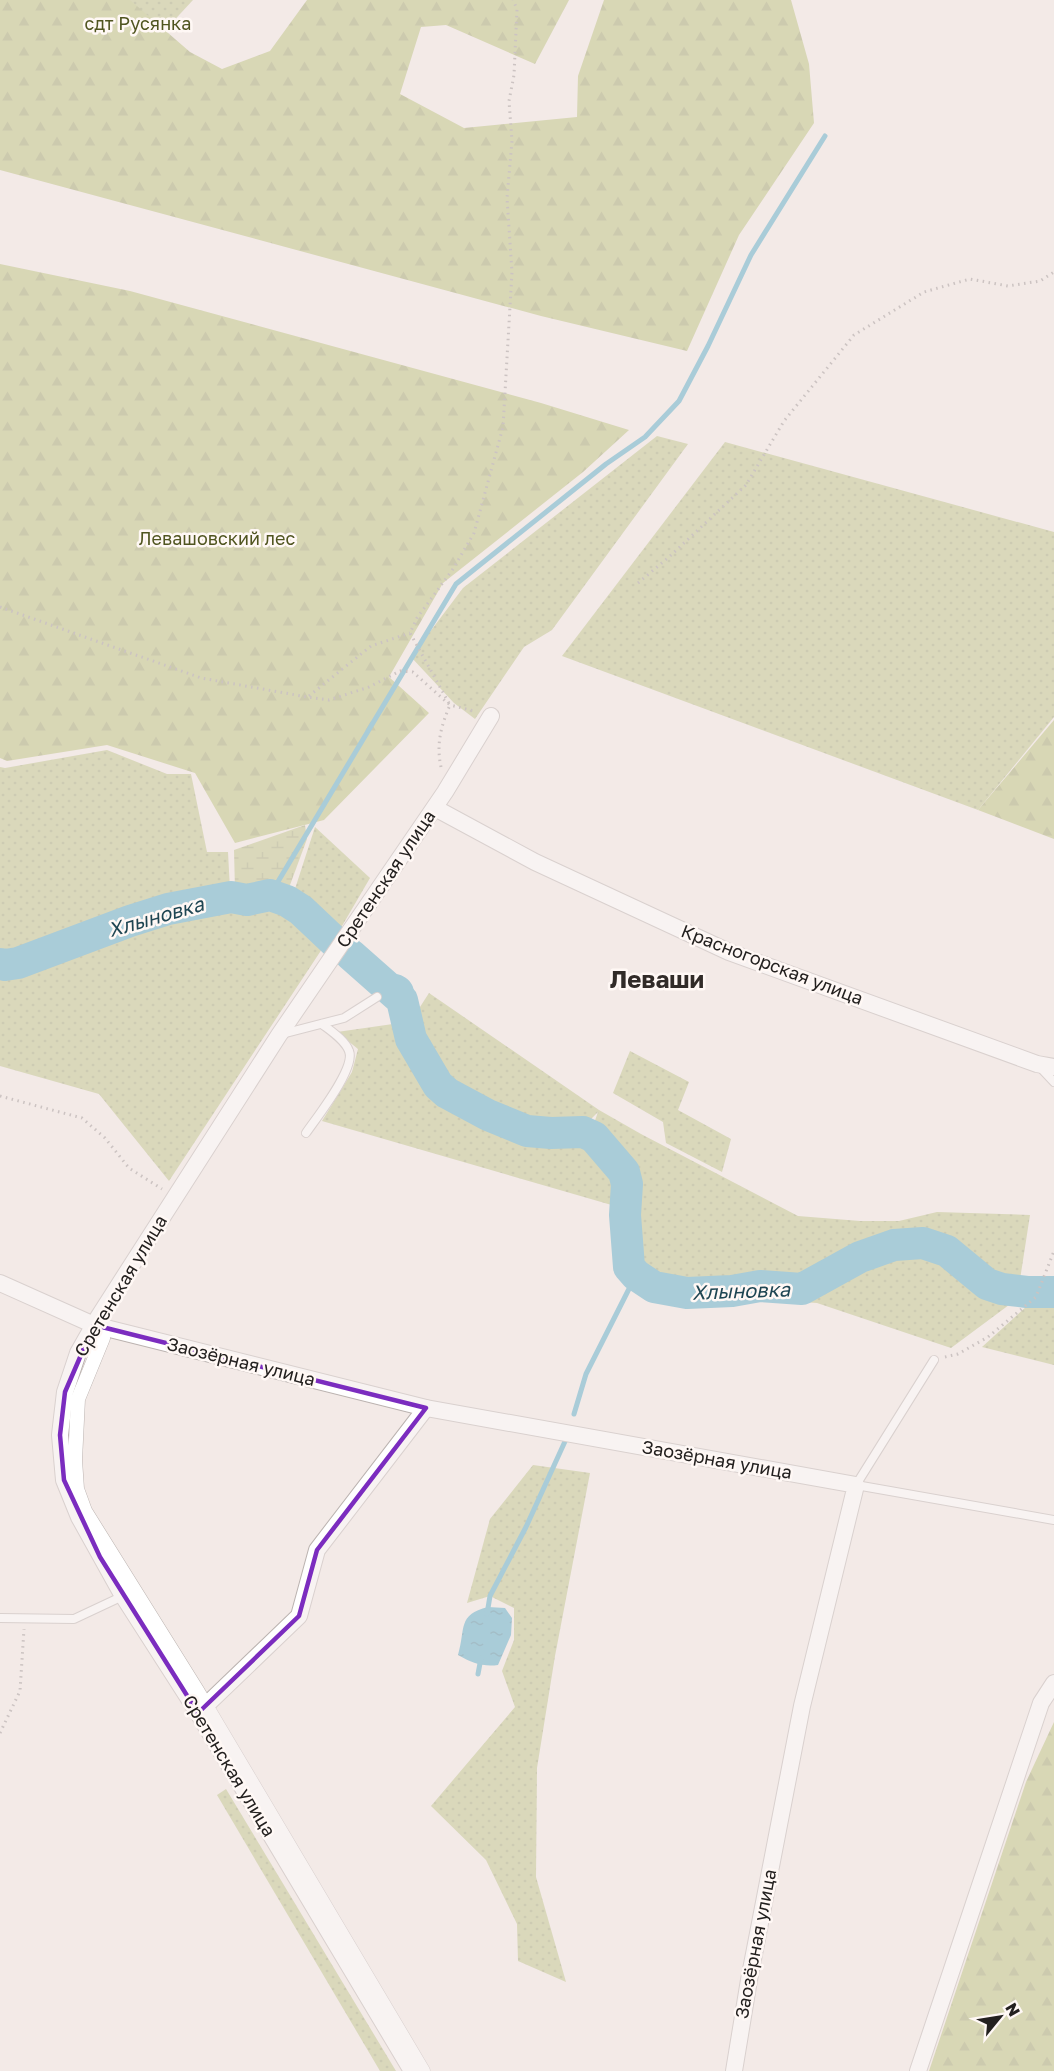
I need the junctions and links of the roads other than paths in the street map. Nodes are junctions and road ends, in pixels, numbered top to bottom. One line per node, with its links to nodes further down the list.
1 (491, 716): 2 (street, Сретенская улица)
2 (435, 808): 5 (street, Сретенская улица); 6 (street, Красногорская улица)
3 (377, 997): 4 (lane)
4 (322, 1024): 5 (lane); 9 (lane)
5 (279, 1035): 11 (street, Сретенская улица)
6 (1037, 1064): 7 (street, Красногорская улица); 8 (lane)
7 (1054, 1068)
8 (1054, 1082)
9 (306, 1133)
10 (0, 1283): 11 (street, Заозёрная улица)
11 (98, 1331): 13 (street, Заозёрная улица); 16 (street, Сретенская улица); 19 (street)
12 (934, 1360): 14 (lane)
13 (426, 1408): 14 (street, Заозёрная улица); 19 (street)
14 (856, 1485): 15 (lane); 22 (street, Заозёрная улица)
15 (1054, 1520)
16 (123, 1596): 17 (lane); 19 (street, Сретенская улица)
17 (0, 1618)
18 (1054, 1683): 23 (street)
19 (202, 1709): 20 (street, Сретенская улица); 21 (street)
20 (412, 2071)
21 (423, 2071)
22 (734, 2071)
23 (918, 2071)

